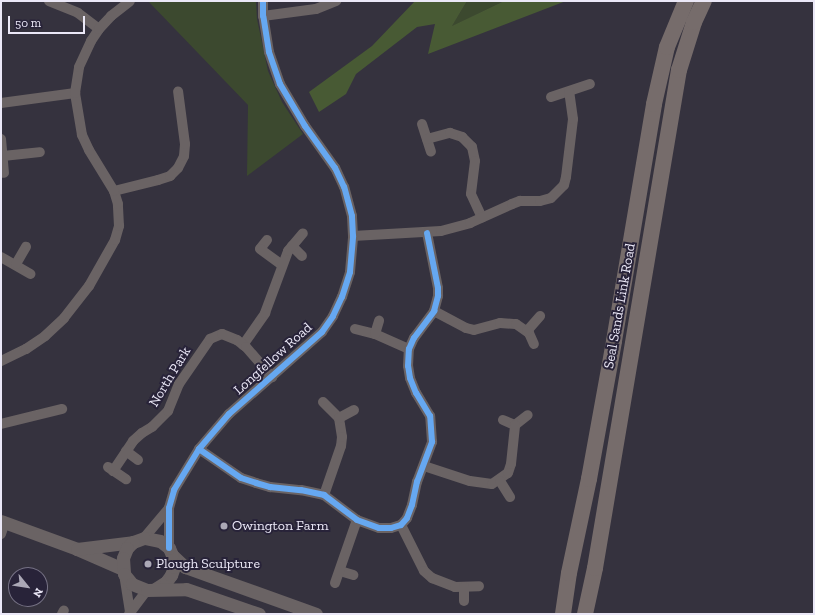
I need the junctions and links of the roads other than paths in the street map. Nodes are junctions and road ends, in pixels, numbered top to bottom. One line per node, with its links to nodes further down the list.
1 (49, 1): 8 (street)
2 (130, 1): 8 (street)
3 (263, 1): 7 (street, Longfellow Road)
4 (336, 1): 7 (street)
5 (686, 1): 71 (main road, Seal Sands Link Road)
6 (704, 1): 83 (main road, Seal Sands Link Road)
7 (263, 16): 26 (street, Longfellow Road)
8 (98, 29): 12 (street)
9 (590, 84): 11 (street)
10 (178, 91): 22 (street)
11 (569, 92): 13 (street); 23 (street)
12 (75, 93): 14 (street); 22 (street)
13 (551, 97)
14 (1, 102)
15 (422, 124): 17 (street)
16 (1, 139): 20 (street)
17 (427, 139): 19 (street); 23 (street)
18 (40, 152): 20 (street)
19 (431, 152)
20 (3, 156): 21 (street)
21 (4, 173)
22 (114, 191): 44 (street)
23 (482, 218): 25 (street)
24 (303, 233): 28 (street)
25 (428, 233): 26 (street); 35 (street)
26 (353, 236): 45 (street, Longfellow Road)
27 (266, 240): 33 (street)
28 (292, 246): 30 (street); 33 (street)
29 (26, 247): 32 (street)
30 (302, 256)
31 (1, 258): 32 (street)
32 (16, 264): 34 (street)
33 (282, 265): 42 (street)
34 (32, 274)
35 (434, 311): 39 (street); 43 (street)
36 (540, 316): 39 (street)
37 (379, 321): 40 (street)
38 (355, 329): 40 (street)
39 (527, 331): 41 (street)
40 (375, 334): 43 (street)
41 (534, 344)
42 (243, 345): 45 (street, North Park); 55 (street, North Park)
43 (409, 348): 57 (street)
44 (1, 362)
45 (272, 377): 54 (street, Longfellow Road)
46 (324, 402): 50 (street)
47 (62, 408): 52 (street)
48 (354, 410): 50 (street)
49 (528, 415): 53 (street)
50 (339, 418): 60 (street)
51 (503, 420): 53 (street)
52 (5, 423)
53 (515, 425): 59 (street)
54 (199, 449): 60 (street); 62 (street, Longfellow Road)
55 (126, 451): 56 (street); 58 (street, North Park)
56 (138, 460)
57 (424, 466): 59 (street); 64 (street)
58 (126, 479)
59 (500, 480): 61 (street)
60 (324, 495): 63 (street)
61 (510, 497)
62 (169, 508): 66 (street, Longfellow Road); 68 (street, Longfellow Road)
63 (357, 520): 64 (street); 70 (street)
64 (401, 525): 75 (street)
65 (2, 526): 67 (street)
66 (139, 540): 67 (street); 68 (street); 69 (street)
67 (77, 549): 69 (street)
68 (170, 551): 76 (street); 80 (street)
69 (123, 571): 76 (street); 78 (street)
70 (340, 571): 72 (street); 73 (street)
71 (569, 573): 81 (main road); 82 (main road, Seal Sands Link Road)
72 (353, 575)
73 (334, 583)
74 (479, 586): 75 (street)
75 (464, 587): 77 (street)
76 (151, 589): 78 (street); 79 (street)
77 (464, 601)
78 (129, 613)
79 (259, 614)
80 (316, 614)
81 (556, 614)
82 (563, 614)
83 (585, 614)

